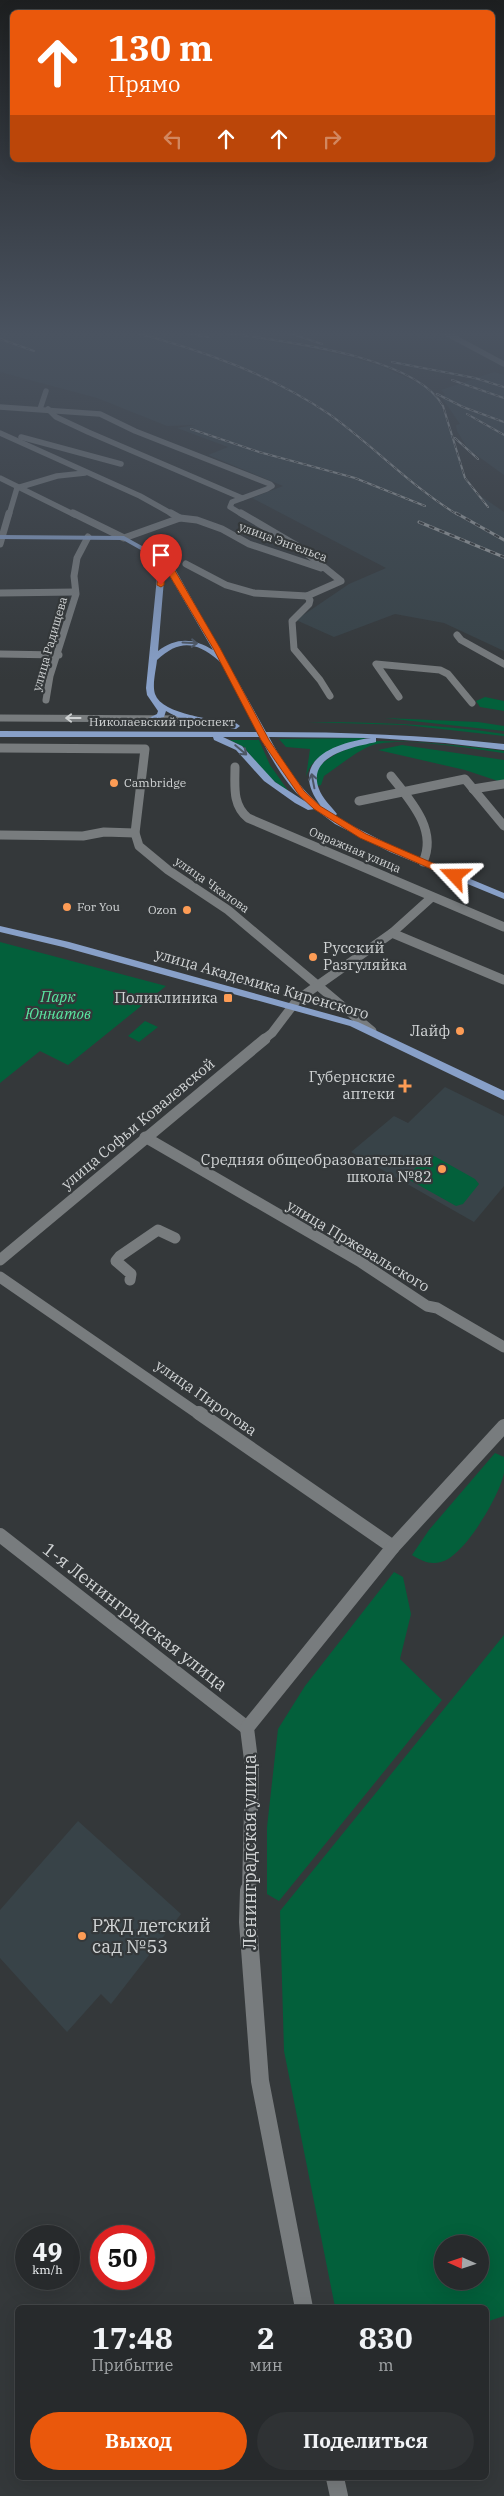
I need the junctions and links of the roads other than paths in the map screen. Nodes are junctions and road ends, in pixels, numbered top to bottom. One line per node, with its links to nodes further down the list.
1 (35, 448): 6 (street, улица Энгельса)
2 (59, 448): 5 (street, улица Энгельса)
3 (133, 448): 10 (street)
4 (181, 448): 10 (street)
5 (122, 464)
6 (86, 473): 9 (street); 11 (street, улица Энгельса)
7 (0, 478): 9 (street)
8 (0, 488): 9 (street)
9 (18, 488): 12 (street); 14 (street)
10 (242, 498): 18 (street)
11 (180, 518): 14 (street); 18 (street, улица Энгельса)
12 (1, 537): 13 (main road); 15 (street)
13 (88, 537): 14 (main road); 20 (street, улица Радищева)
14 (124, 538): 16 (main road)
15 (0, 544)
16 (158, 557): 25 (main road); 26 (main road)
17 (186, 564): 21 (street)
18 (332, 572): 21 (street)
19 (0, 592): 20 (street)
20 (75, 592): 24 (street, улица Радищева)
21 (307, 596): 28 (street)
22 (457, 635): 27 (street)
23 (0, 654): 24 (street)
24 (59, 655): 30 (street, улица Радищева)
25 (154, 658): 26 (main road, one-way to 26); 31 (main road)
26 (224, 663): 50 (main road)
27 (504, 664)
28 (330, 696)
29 (399, 697): 32 (street)
30 (46, 700)
31 (158, 703): 34 (main road); 35 (main road)
32 (472, 703)
33 (0, 718): 34 (street, one-way to 33)
34 (154, 718): 35 (street)
35 (192, 719): 36 (main road)
36 (235, 731): 37 (main road, Николаевский проспект); 38 (main road, Николаевский проспект); 39 (main road, Николаевский проспект)
37 (289, 731): 40 (main road, Николаевский проспект); 41 (main road, Николаевский проспект)
38 (1, 732): 39 (main road, Николаевский проспект)
39 (196, 734): 50 (main road, one-way to 50)
40 (417, 738): 42 (main road, Николаевский проспект); 50 (main road, one-way to 40)
41 (504, 739)
42 (504, 747)
43 (0, 748): 52 (street)
44 (235, 767): 56 (street, Овражная улица)
45 (391, 776): 48 (street)
46 (504, 784): 47 (street)
47 (473, 789): 48 (street); 51 (street)
48 (403, 792): 49 (street); 54 (street)
49 (359, 801)
50 (338, 822): 54 (main road)
51 (504, 826)
52 (135, 833): 53 (street); 61 (street, улица Чкалова)
53 (0, 835)
54 (423, 862): 55 (main road)
55 (504, 896)
56 (432, 897): 57 (street, Овражная улица); 59 (street)
57 (504, 927)
58 (0, 929): 62 (main road, улица Академика Киренского)
59 (392, 933): 60 (street); 61 (street)
60 (504, 980)
61 (318, 986): 62 (street); 63 (street, улица Чкалова)
62 (291, 1007): 63 (main road, улица Академика Киренского); 65 (street, улица Софьи Ковалевской)
63 (372, 1031): 64 (main road, улица Академика Киренского)
64 (504, 1096)
65 (145, 1138): 67 (street, улица Софьи Ковалевской); 70 (street, улица Пржевальского)
66 (175, 1238): 69 (street)
67 (0, 1260)
68 (0, 1277): 73 (street, улица Пирогова)
69 (130, 1280)
70 (504, 1347)
71 (504, 1426): 73 (street)
72 (0, 1535): 74 (street, 1-я Ленинградская улица)
73 (393, 1547): 74 (street)
74 (247, 1728): 75 (street, Ленинградская улица)
75 (303, 2305)
76 (336, 2480): 77 (street)
77 (339, 2496)

